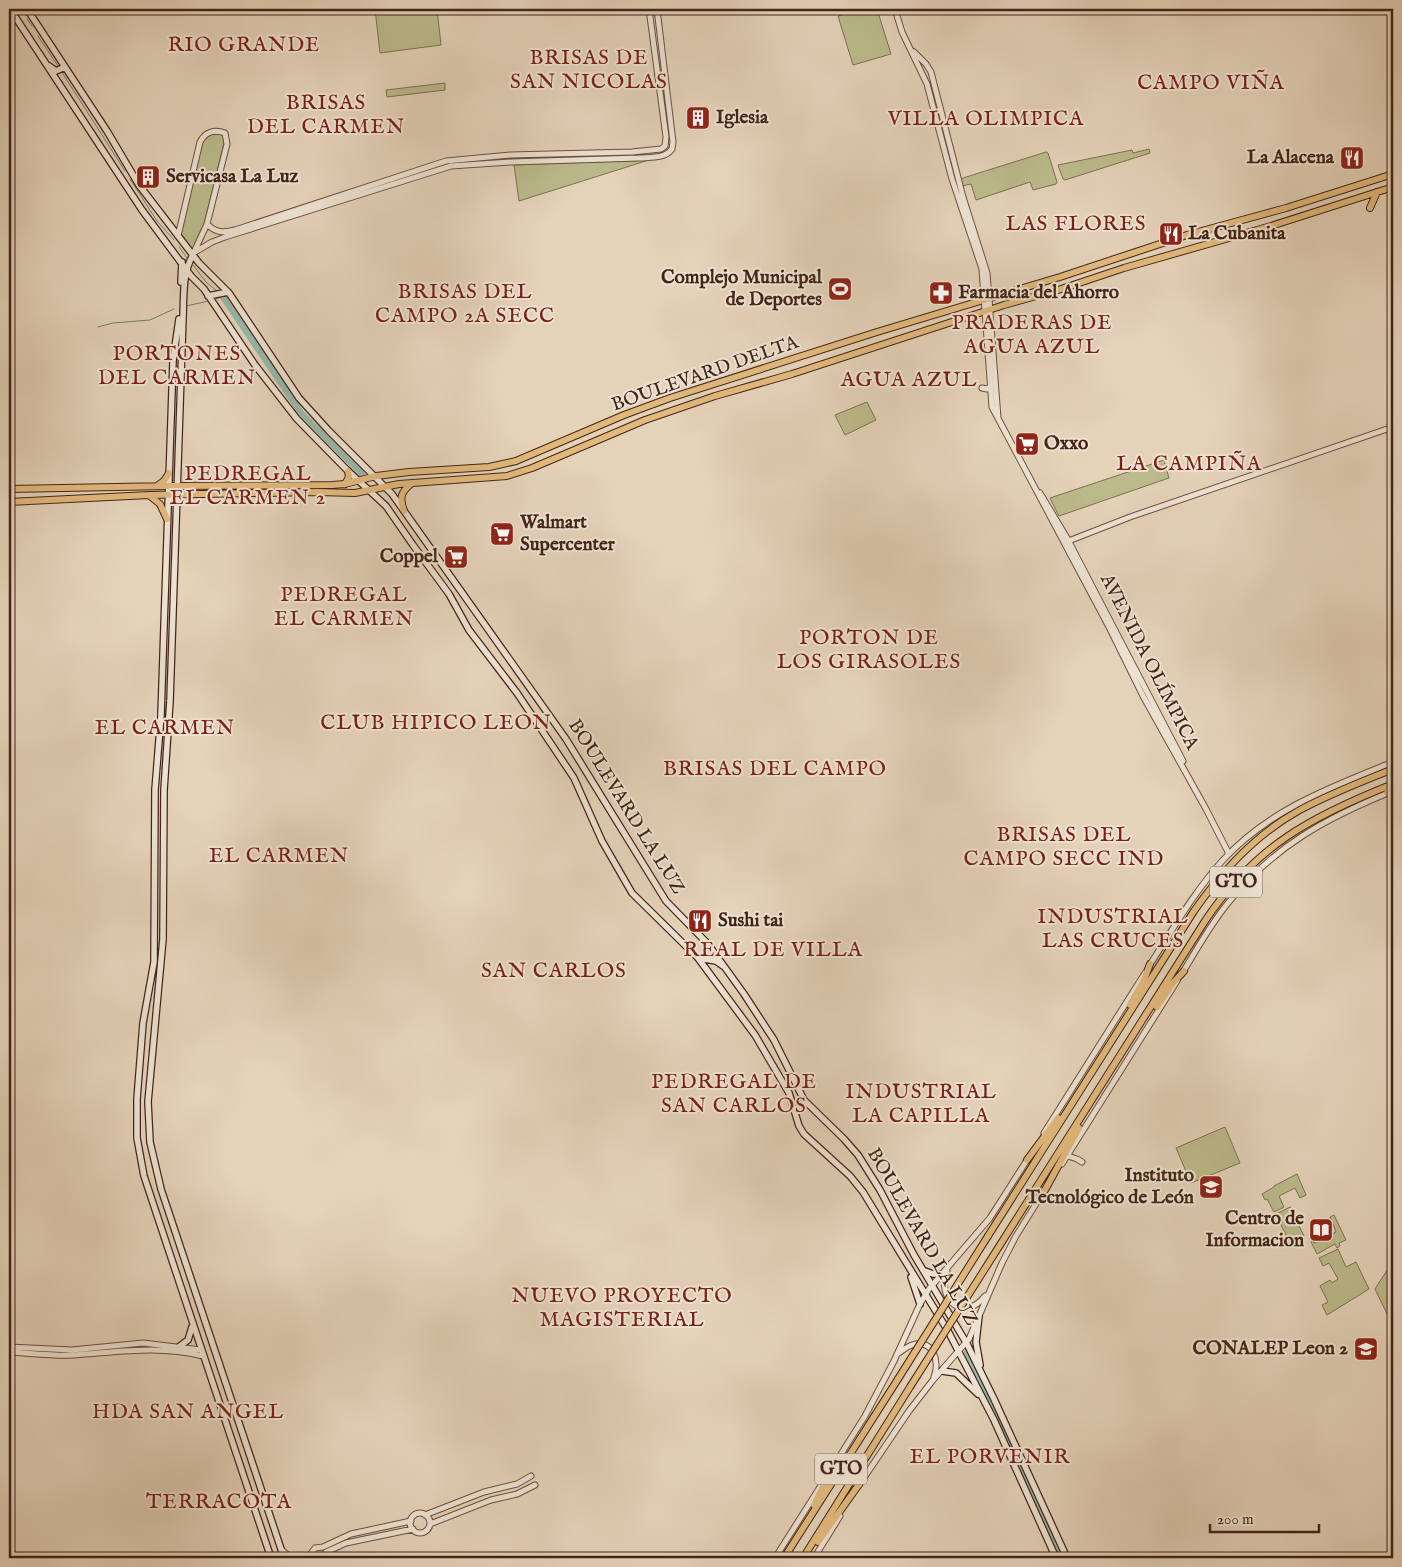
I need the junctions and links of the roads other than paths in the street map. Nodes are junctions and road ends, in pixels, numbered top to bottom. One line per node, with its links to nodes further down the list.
1 (10, 9): 6 (main road, BOULEVARD LA LUZ)
2 (27, 9): 7 (main road, BOULEVARD LA LUZ)
3 (649, 9): 8 (street)
4 (657, 9): 9 (street)
5 (895, 9): 34 (street, AVENIDA OLÍMPICA)
6 (42, 57): 7 (main road); 12 (main road, BOULEVARD LA LUZ)
7 (65, 67): 10 (main road, BOULEVARD LA LUZ)
8 (510, 155): 9 (street); 19 (street)
9 (511, 162): 24 (street)
10 (132, 174): 12 (main road); 23 (main road, BOULEVARD LA LUZ)
11 (1393, 174): 15 (main road, BOULEVARD DELTA)
12 (124, 182): 26 (main road, BOULEVARD LA LUZ)
13 (1393, 187): 14 (main road, BOULEVARD DELTA)
14 (1377, 192): 16 (main road); 18 (main road, BOULEVARD DELTA)
15 (1286, 208): 17 (main road, BOULEVARD DELTA); 18 (main road)
16 (1370, 208)
17 (1268, 213): 22 (main road); 30 (main road, BOULEVARD DELTA)
18 (1289, 220): 22 (main road, BOULEVARD DELTA)
19 (251, 223): 20 (street); 24 (street)
20 (207, 224): 21 (street); 27 (street)
21 (180, 226): 23 (main road); 25 (street)
22 (1271, 226): 31 (main road, BOULEVARD DELTA)
23 (173, 229): 25 (main road, BOULEVARD LA LUZ)
24 (251, 230): 27 (street)
25 (178, 236): 26 (main road); 27 (main road, BOULEVARD LA LUZ)
26 (168, 243): 28 (main road, BOULEVARD LA LUZ)
27 (194, 253): 29 (main road); 32 (main road, BOULEVARD LA LUZ)
28 (182, 262): 29 (main road, BOULEVARD LA LUZ); 45 (main road)
29 (187, 270): 33 (main road, BOULEVARD LA LUZ); 52 (main road)
30 (1068, 274): 31 (main road); 34 (main road, BOULEVARD DELTA)
31 (1066, 288): 35 (main road, BOULEVARD DELTA)
32 (228, 292): 33 (main road); 46 (main road, BOULEVARD LA LUZ)
33 (208, 296): 44 (main road, BOULEVARD LA LUZ)
34 (989, 297): 35 (street, AVENIDA OLÍMPICA); 39 (main road, BOULEVARD DELTA)
35 (988, 310): 36 (street, AVENIDA OLÍMPICA); 38 (street, AVENIDA OLÍMPICA); 42 (main road, BOULEVARD DELTA)
36 (991, 386): 37 (street); 38 (street, AVENIDA OLÍMPICA)
37 (982, 388)
38 (998, 419): 68 (street, AVENIDA OLÍMPICA)
39 (600, 426): 41 (main road, BOULEVARD DELTA); 42 (main road)
40 (1393, 428): 68 (street)
41 (580, 434): 43 (main road); 46 (main road, BOULEVARD DELTA)
42 (603, 437): 43 (main road, BOULEVARD DELTA)
43 (584, 445): 48 (main road, BOULEVARD DELTA)
44 (348, 472): 47 (main road, BOULEVARD LA LUZ); 49 (main road)
45 (169, 473): 51 (main road); 52 (main road)
46 (376, 476): 47 (main road, BOULEVARD DELTA); 53 (main road, BOULEVARD LA LUZ)
47 (358, 481): 49 (main road, BOULEVARD DELTA); 58 (main road, BOULEVARD LA LUZ)
48 (413, 482): 53 (main road, BOULEVARD DELTA); 66 (main road)
49 (345, 484): 50 (main road, BOULEVARD DELTA)
50 (261, 485): 55 (main road, BOULEVARD DELTA); 59 (main road)
51 (157, 486): 52 (main road, BOULEVARD DELTA); 54 (main road, BOULEVARD DELTA)
52 (173, 486): 55 (main road, BOULEVARD DELTA); 61 (main road)
53 (385, 486): 58 (main road, BOULEVARD DELTA); 66 (main road, BOULEVARD LA LUZ)
54 (84, 487): 56 (main road, BOULEVARD DELTA); 63 (main road)
55 (206, 487): 62 (main road)
56 (47, 488): 57 (main road, BOULEVARD DELTA); 64 (main road)
57 (9, 489)
58 (369, 491): 59 (main road, BOULEVARD DELTA); 76 (main road, BOULEVARD LA LUZ)
59 (261, 494): 62 (main road, BOULEVARD DELTA)
60 (149, 495): 61 (main road, BOULEVARD DELTA); 63 (main road, BOULEVARD DELTA); 67 (main road)
61 (173, 495): 62 (main road, BOULEVARD DELTA); 67 (main road); 92 (main road)
62 (206, 495)
63 (81, 499): 64 (main road, BOULEVARD DELTA)
64 (48, 500): 65 (main road, BOULEVARD DELTA)
65 (9, 502)
66 (404, 511): 75 (main road, BOULEVARD LA LUZ)
67 (167, 519): 94 (main road)
68 (1066, 542): 73 (street, AVENIDA OLÍMPICA); 74 (street, AVENIDA OLÍMPICA)
69 (1393, 762): 73 (street)
70 (1393, 769): 82 (main road, GTO)
71 (1393, 785): 72 (main road); 83 (main road, GTO)
72 (1390, 792): 81 (street)
73 (1238, 846): 74 (street)
74 (1229, 854): 78 (street)
75 (716, 953): 77 (main road); 80 (main road, BOULEVARD LA LUZ)
76 (698, 958): 77 (main road); 79 (main road, BOULEVARD LA LUZ)
77 (708, 960): 79 (main road); 80 (main road)
78 (1150, 964): 82 (main road); 89 (street)
79 (704, 966): 85 (main road, BOULEVARD LA LUZ)
80 (728, 970): 84 (main road, BOULEVARD LA LUZ)
81 (1184, 971): 83 (main road); 88 (street)
82 (1118, 1031): 86 (main road, GTO)
83 (1133, 1037): 87 (main road, GTO)
84 (798, 1088): 85 (main road); 96 (main road, BOULEVARD LA LUZ)
85 (789, 1093): 93 (main road, BOULEVARD LA LUZ)
86 (1075, 1098): 89 (main road); 127 (main road, GTO, bridge)
87 (1094, 1099): 91 (main road); 137 (main road, GTO, bridge)
88 (1068, 1156): 90 (street); 91 (street)
89 (1028, 1160): 95 (street)
90 (1082, 1162)
91 (1045, 1190): 98 (street)
92 (185, 1262): 94 (main road); 112 (main road)
93 (906, 1263): 100 (main road, BOULEVARD LA LUZ); 101 (main road)
94 (174, 1266): 103 (main road)
95 (948, 1267): 97 (street); 98 (street)
96 (923, 1270): 97 (main road); 99 (main road, BOULEVARD LA LUZ)
97 (942, 1274): 99 (street)
98 (994, 1281): 102 (street)
99 (932, 1284): 100 (street); 104 (main road, BOULEVARD LA LUZ)
100 (926, 1294): 101 (street); 108 (main road, BOULEVARD LA LUZ)
101 (920, 1304): 111 (street)
102 (979, 1316): 104 (street); 114 (main road)
103 (193, 1325): 105 (main road); 110 (main road)
104 (966, 1344): 108 (street); 114 (main road, BOULEVARD LA LUZ)
105 (180, 1346): 109 (street); 110 (street)
106 (9, 1347): 109 (street)
107 (9, 1352): 109 (street)
108 (959, 1352): 113 (street); 116 (main road, BOULEVARD LA LUZ)
109 (72, 1353): 110 (street)
110 (202, 1353): 112 (main road); 131 (main road)
111 (897, 1354): 115 (street); 117 (street)
112 (216, 1355): 128 (main road)
113 (942, 1371): 115 (street); 116 (main road)
114 (981, 1372): 140 (main road, BOULEVARD LA LUZ)
115 (933, 1380): 119 (street)
116 (983, 1399): 139 (main road, BOULEVARD LA LUZ)
117 (830, 1472): 127 (main road); 135 (street)
118 (531, 1476): 121 (street)
119 (860, 1483): 137 (main road); 138 (street)
120 (535, 1485): 122 (street)
121 (489, 1491): 122 (street); 123 (street)
122 (491, 1500): 125 (street)
123 (425, 1515): 124 (street); 125 (street)
124 (411, 1521): 126 (street); 129 (street)
125 (430, 1524): 126 (street)
126 (413, 1529): 129 (street)
127 (802, 1530): 136 (main road, GTO)
128 (280, 1548): 132 (main road); 133 (street)
129 (324, 1549): 130 (street); 134 (street)
130 (309, 1557)
131 (271, 1558)
132 (284, 1558)
133 (291, 1558)
134 (323, 1558)
135 (775, 1558)
136 (784, 1558)
137 (803, 1558)
138 (814, 1558)
139 (1056, 1558)
140 (1067, 1558)

